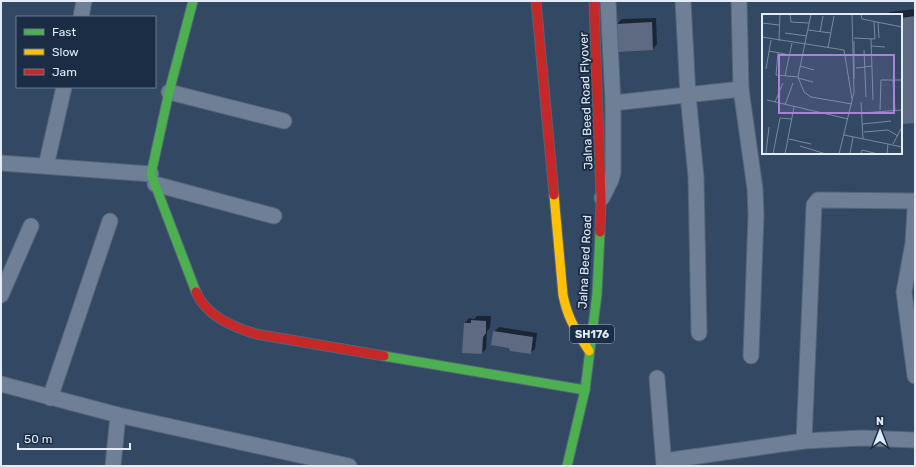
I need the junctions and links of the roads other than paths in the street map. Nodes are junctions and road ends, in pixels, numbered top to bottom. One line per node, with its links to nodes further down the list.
1 (84, 1): 8 (street)
2 (192, 1): 11 (street)
3 (536, 1): 26 (street)
4 (594, 1): 18 (street, Jalna Beed Road Flyover / SH176)
5 (608, 1): 13 (street)
6 (683, 1): 12 (street)
7 (740, 1): 10 (street)
8 (81, 16)
9 (64, 88): 16 (street)
10 (741, 89): 12 (street); 27 (street)
11 (169, 92): 14 (street); 17 (street)
12 (688, 95): 13 (street); 25 (street)
13 (613, 103): 18 (street)
14 (284, 121)
15 (1, 163): 16 (street)
16 (46, 166): 17 (street)
17 (153, 179): 21 (street); 31 (street)
18 (601, 200): 26 (street, Jalna Beed Road / SH176)
19 (915, 201): 35 (street)
20 (915, 209): 28 (street)
21 (274, 216)
22 (110, 221): 32 (street)
23 (31, 226): 24 (street)
24 (1, 295)
25 (699, 333)
26 (589, 351): 31 (street, Jalna Beed Road / SH176)
27 (752, 356)
28 (915, 376)
29 (657, 378): 36 (street)
30 (1, 384): 32 (street)
31 (585, 390): 39 (street, Jalna Beed Road / SH176)
32 (50, 398): 33 (street)
33 (118, 415): 37 (street); 38 (street)
34 (915, 440): 35 (street)
35 (804, 441): 36 (street)
36 (664, 463)
37 (113, 466)
38 (349, 466)
39 (567, 466)

